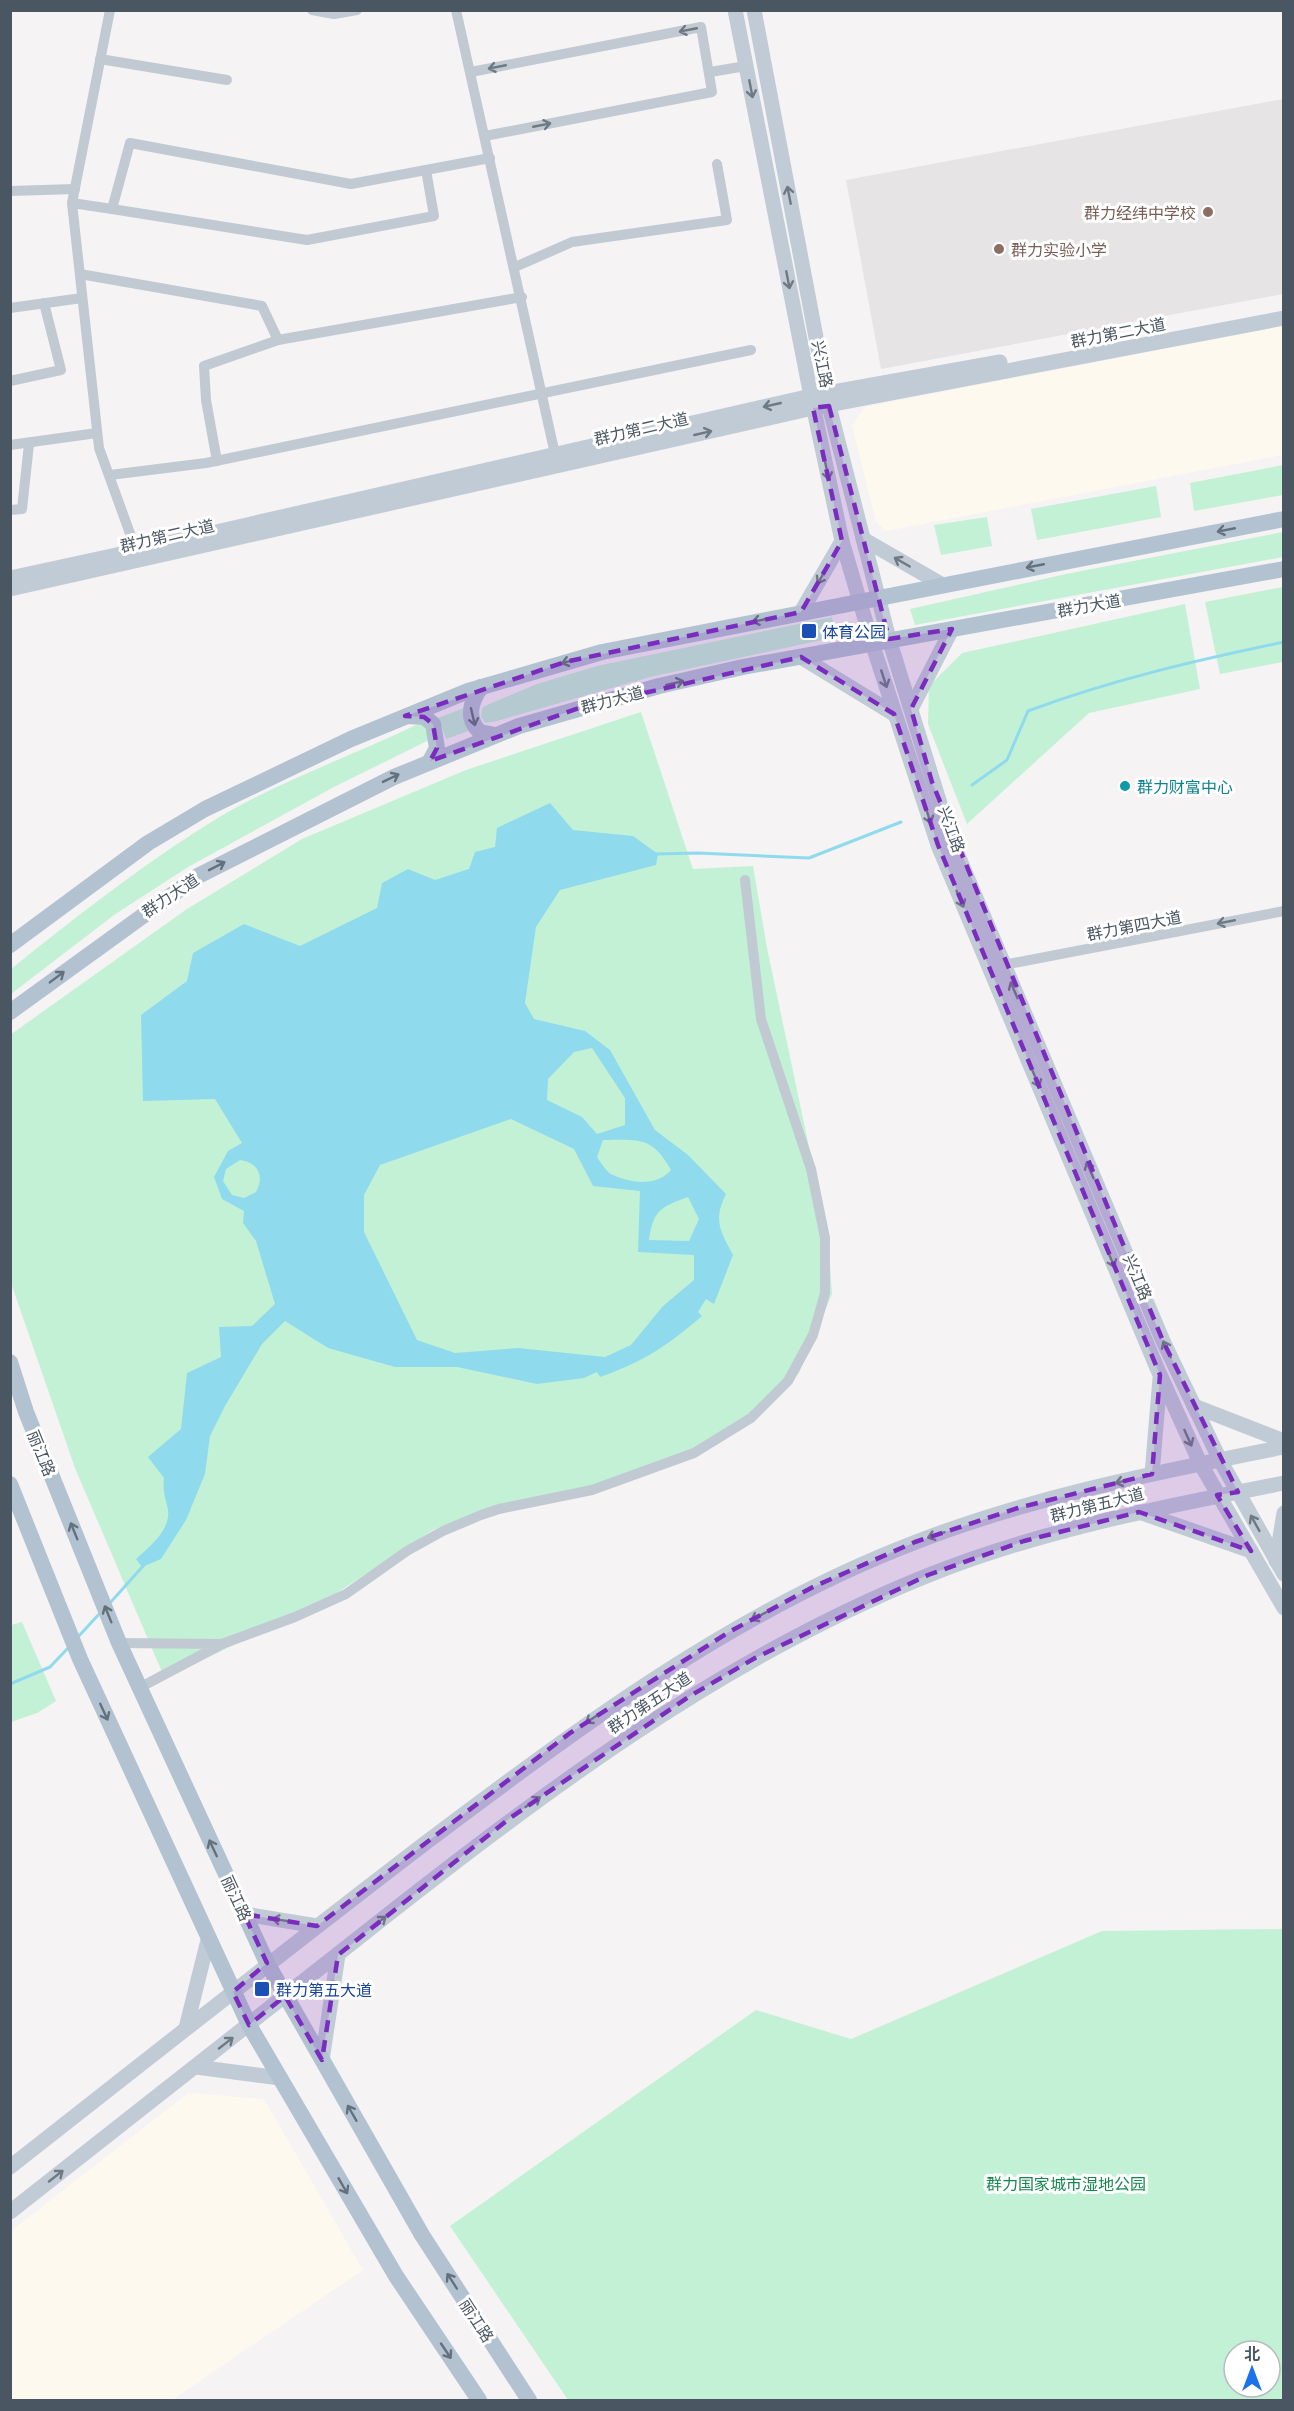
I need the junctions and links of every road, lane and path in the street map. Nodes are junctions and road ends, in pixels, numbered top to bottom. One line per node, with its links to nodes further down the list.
1 (110, 10): 7 (street)
2 (312, 10): 3 (street)
3 (357, 10)
4 (456, 10): 9 (street)
5 (735, 10): 8 (main road, 兴江路)
6 (754, 10): 32 (main road, 兴江路, one-way to 6)
7 (100, 59): 11 (street); 16 (street)
8 (746, 66): 10 (street); 33 (main road, 兴江路, one-way to 33)
9 (471, 72): 10 (street, one-way to 9); 12 (street)
10 (710, 72): 12 (street, one-way to 10)
11 (227, 81)
12 (485, 136): 13 (street)
13 (490, 158): 15 (street); 20 (street)
14 (717, 164): 20 (street)
15 (426, 170): 19 (street); 19 (street)
16 (75, 189): 17 (street); 18 (street)
17 (10, 191)
18 (72, 203): 19 (street); 21 (street)
19 (112, 209)
20 (515, 267): 22 (street)
21 (80, 274): 23 (street); 28 (street)
22 (522, 297): 28 (street); 31 (street)
23 (82, 298): 24 (street); 34 (street)
24 (44, 303): 25 (street); 30 (street)
25 (10, 308)
26 (1284, 311): 32 (main road, 群力第二大道)
27 (1284, 318): 32 (main road, 群力第二大道)
28 (278, 340): 38 (street)
29 (751, 350): 31 (street)
30 (10, 381)
31 (544, 393): 37 (street); 38 (street)
32 (828, 400): 33 (main road, 群力第二大道); 42 (main road, 兴江路)
33 (812, 402): 37 (main road, 群力第二大道, one-way to 37); 43 (main road, 兴江路, one-way to 43); 48 (main road, 群力第二大道, one-way to 33)
34 (97, 433): 35 (street); 39 (street)
35 (29, 444): 36 (street); 40 (street)
36 (10, 445)
37 (555, 454): 44 (main road, 群力第二大道)
38 (217, 461): 39 (street)
39 (110, 475): 44 (street)
40 (10, 510)
41 (1284, 519): 47 (main road, one-way to 47)
42 (863, 539): 47 (main road, one-way to 42); 49 (main road, 兴江路)
43 (842, 541): 50 (main road, 兴江路); 51 (main road, one-way to 51)
44 (136, 550): 46 (main road, 群力第二大道)
45 (1284, 569): 52 (main road, 群力大道)
46 (10, 578)
47 (941, 584): 49 (main road)
48 (10, 589)
49 (878, 596): 50 (main road); 53 (main road, 兴江路)
50 (859, 600): 51 (main road); 54 (main road, 兴江路)
51 (801, 612): 56 (main road, one-way to 56)
52 (952, 629): 53 (main road, 群力大道); 57 (main road)
53 (889, 639): 54 (main road, 群力大道); 57 (main road, 兴江路)
54 (872, 643): 55 (main road, 群力大道); 58 (main road, 兴江路, one-way to 58)
55 (801, 657): 58 (main road); 60 (main road, 群力大道, one-way to 55)
56 (481, 687): 59 (main road); 60 (main road, one-way to 60)
57 (911, 710): 62 (main road, 兴江路)
58 (894, 714): 62 (main road, 兴江路)
59 (405, 716): 61 (main road); 65 (main road)
60 (495, 735): 61 (main road, 群力大道)
61 (430, 761): 67 (main road, 群力大道, one-way to 61)
62 (925, 784): 66 (main road, 兴江路)
63 (745, 880): 86 (street)
64 (1284, 911): 66 (street, 群力第四大道, one-way to 66)
65 (10, 945)
66 (997, 967): 69 (main road, 兴江路, one-way to 69); 70 (main road, 兴江路, one-way to 66)
67 (10, 1012)
68 (10, 1362): 85 (main road, 丽江路, one-way to 68)
69 (1160, 1376): 74 (main road, 兴江路, one-way to 74); 75 (main road)
70 (1194, 1406): 71 (main road); 73 (main road, 兴江路)
71 (1284, 1441)
72 (1284, 1447): 73 (main road, 群力第五大道)
73 (1220, 1460): 74 (main road, 群力第五大道); 78 (main road, 兴江路)
74 (1200, 1463): 75 (main road, 群力第五大道); 79 (main road, 兴江路)
75 (1152, 1474): 89 (main road, 群力第五大道, one-way to 89)
76 (1284, 1483): 78 (main road, 群力第五大道)
77 (10, 1484): 90 (main road, one-way to 90)
78 (1238, 1492): 79 (main road, 群力第五大道); 83 (main road, 兴江路, one-way to 78)
79 (1217, 1495): 80 (main road, 群力第五大道); 82 (main road, 兴江路)
80 (1139, 1512): 82 (main road); 91 (main road, 群力第五大道, one-way to 80)
81 (1284, 1513): 83 (main road)
82 (1251, 1551): 84 (main road, 兴江路)
83 (1280, 1568)
84 (1284, 1608)
85 (119, 1643): 86 (street); 87 (main road, 丽江路)
86 (222, 1644): 87 (street)
87 (139, 1688): 88 (main road, 丽江路, one-way to 87)
88 (244, 1914): 89 (main road, one-way to 88); 92 (main road, 丽江路)
89 (317, 1926): 92 (main road, 群力第五大道)
90 (208, 1940): 93 (main road); 96 (main road)
91 (338, 1954): 94 (main road, 群力第五大道); 97 (main road)
92 (267, 1963): 93 (main road, 群力第五大道); 94 (main road, 丽江路)
93 (233, 1992): 95 (main road); 96 (main road, 群力第五大道)
94 (285, 1996): 95 (main road, 群力第五大道); 97 (main road, 丽江路)
95 (249, 2025): 98 (main road, 群力第五大道, one-way to 95); 99 (main road)
96 (186, 2028): 100 (main road, 群力第五大道)
97 (322, 2060): 103 (main road, 丽江路, one-way to 97)
98 (196, 2067): 99 (main road); 101 (main road, 群力第五大道, one-way to 98)
99 (280, 2078): 102 (main road, one-way to 102)
100 (10, 2167)
101 (10, 2212)
102 (479, 2400)
103 (529, 2400)

